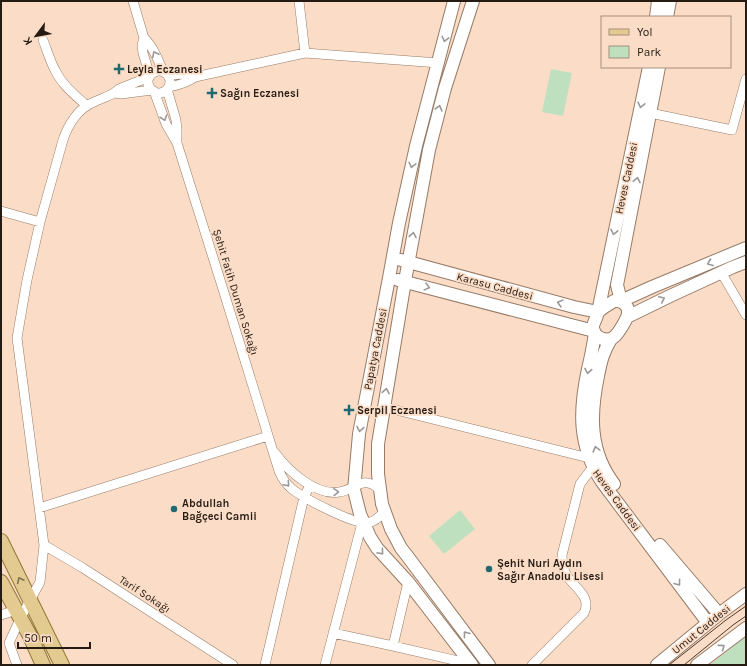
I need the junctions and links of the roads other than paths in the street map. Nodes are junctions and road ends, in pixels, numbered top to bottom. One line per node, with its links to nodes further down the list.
1 (133, 1): 9 (street)
2 (299, 1): 11 (street)
3 (454, 1): 12 (street, Papatya Caddesi, one-way to 12)
4 (472, 1): 29 (street, Papatya Caddesi, one-way to 4)
5 (658, 1): 7 (street)
6 (670, 1): 8 (street)
7 (656, 16)
8 (667, 16)
9 (144, 38): 15 (street, one-way to 9); 16 (street)
10 (43, 40): 22 (street)
11 (305, 53): 12 (street); 17 (street)
12 (439, 63): 28 (street, Papatya Caddesi, one-way to 28)
13 (649, 68): 35 (street, Heves Caddesi, one-way to 35)
14 (659, 68): 23 (street, Heves Caddesi)
15 (166, 73): 16 (street); 17 (street); 19 (street)
16 (150, 76): 20 (street); 21 (street)
17 (195, 77): 19 (street)
18 (746, 79): 23 (street)
19 (168, 88): 20 (street); 24 (street, Şehit Fatih Duman Sokağı)
20 (153, 90): 21 (street); 24 (street, Şehit Fatih Duman Sokağı, one-way to 24)
21 (115, 93): 22 (street)
22 (88, 106): 26 (street)
23 (650, 113): 34 (street, Heves Caddesi, one-way to 23)
24 (177, 143): 41 (street, Şehit Fatih Duman Sokağı)
25 (1, 211): 26 (street)
26 (40, 222): 48 (street)
27 (746, 248): 34 (street, one-way to 34)
28 (392, 258): 29 (street, Karasu Caddesi); 32 (street, Papatya Caddesi)
29 (408, 262): 33 (street, Papatya Caddesi); 35 (street, Karasu Caddesi, one-way to 29)
30 (746, 262): 31 (street)
31 (721, 272): 36 (street); 37 (street, one-way to 31)
32 (389, 278): 33 (street, Karasu Caddesi); 45 (street, Papatya Caddesi, one-way to 45)
33 (405, 281): 38 (street, Karasu Caddesi, one-way to 38); 40 (street, Papatya Caddesi, one-way to 33)
34 (621, 301): 35 (street); 37 (street)
35 (598, 312): 38 (street)
36 (746, 315)
37 (627, 317): 39 (street)
38 (594, 332): 39 (street); 43 (street, Heves Caddesi, one-way to 43)
39 (611, 339): 58 (street, Heves Caddesi, one-way to 39)
40 (384, 407): 43 (street); 46 (street, Papatya Caddesi)
41 (268, 436): 42 (street, Şehit Fatih Duman Sokağı); 48 (street)
42 (272, 448): 44 (street, Şehit Fatih Duman Sokağı); 47 (street, Şehit Fatih Duman Sokağı, one-way to 47)
43 (591, 462): 60 (street, Heves Caddesi, one-way to 60); 73 (street)
44 (310, 485): 45 (street, Şehit Fatih Duman Sokağı, one-way to 45); 47 (street)
45 (354, 486): 46 (street, Şehit Fatih Duman Sokağı); 50 (street, Papatya Caddesi)
46 (379, 489): 49 (street, Papatya Caddesi)
47 (304, 497): 50 (street, Şehit Fatih Duman Sokağı); 69 (street)
48 (39, 508): 52 (street)
49 (384, 512): 50 (street); 72 (street, Papatya Caddesi, one-way to 49)
50 (362, 523): 54 (street, Papatya Caddesi, one-way to 54); 62 (street)
51 (1, 541): 56 (main road, one-way to 51)
52 (44, 545): 56 (street); 64 (street, Tarif Sokağı)
53 (1, 582): 57 (main road)
54 (408, 582): 63 (street); 71 (street, Papatya Caddesi)
55 (746, 594): 58 (street, Umut Caddesi)
56 (31, 601): 57 (street); 67 (main road)
57 (18, 614): 59 (street); 65 (street); 66 (main road)
58 (719, 614): 60 (street, Umut Caddesi)
59 (1, 615)
60 (708, 623): 74 (street, Umut Caddesi)
61 (746, 628): 75 (street, one-way to 61)
62 (333, 633): 63 (street); 70 (street)
63 (393, 646): 71 (street)
64 (220, 661): 68 (street, Tarif Sokağı)
65 (17, 665)
66 (43, 665)
67 (62, 665)
68 (233, 665)
69 (265, 665)
70 (325, 665)
71 (471, 665)
72 (490, 665)
73 (532, 665)
74 (657, 665)
75 (697, 665)

